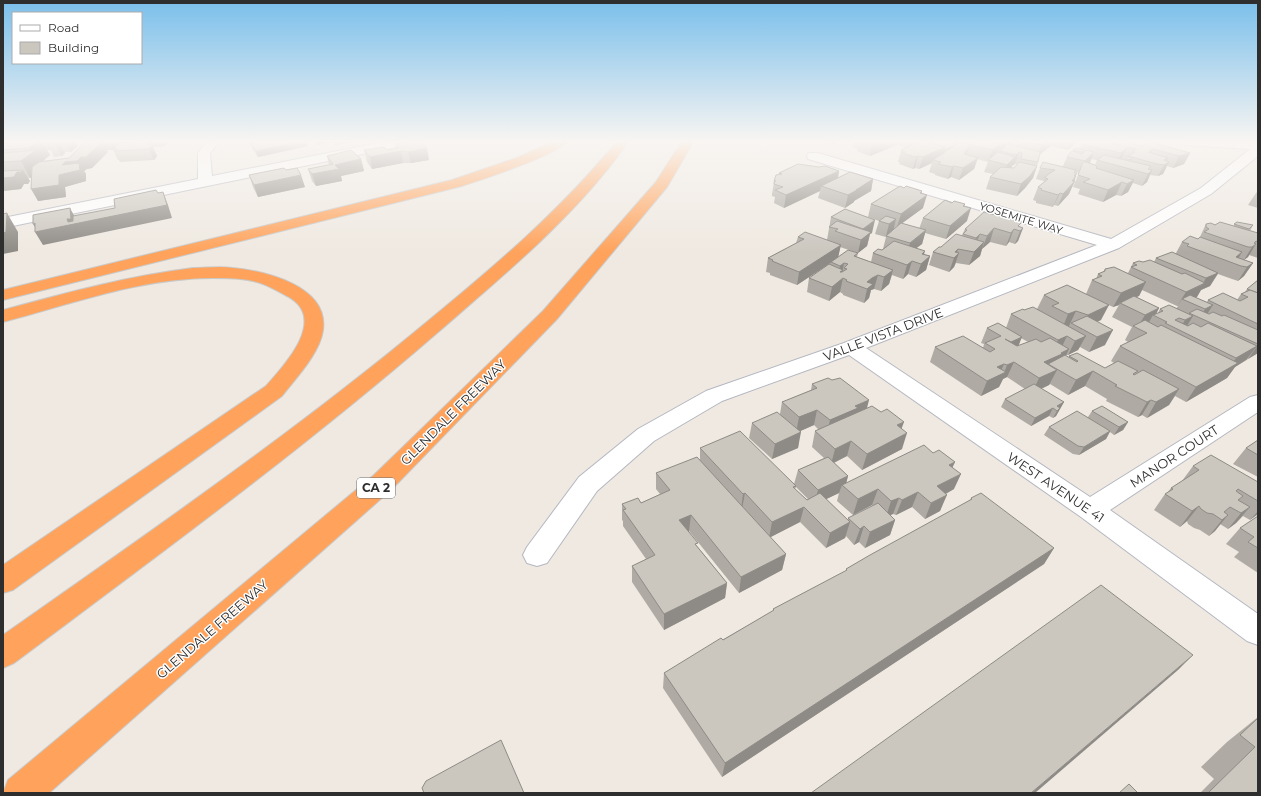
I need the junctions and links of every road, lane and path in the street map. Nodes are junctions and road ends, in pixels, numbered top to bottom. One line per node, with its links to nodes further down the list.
1 (205, 178): 8 (street)
2 (228, 178): 8 (street)
3 (471, 178): 11 (highway)
4 (592, 178): 19 (highway)
5 (666, 178): 20 (highway, GLENDALE FREEWAY / CA 2)
6 (888, 178): 10 (street, YOSEMITE WAY)
7 (1223, 178): 10 (street, VALLE VISTA DRIVE)
8 (205, 183): 9 (street)
9 (3, 223)
10 (1113, 245): 13 (street, VALLE VISTA DRIVE)
11 (3, 295)
12 (3, 316): 17 (highway)
13 (851, 348): 15 (street, WEST AVENUE 41); 16 (street, VALLE VISTA DRIVE)
14 (1258, 402): 15 (street, MANOR COURT)
15 (1090, 510): 18 (street, WEST AVENUE 41)
16 (538, 556)
17 (3, 581)
18 (1258, 631)
19 (3, 652)
20 (21, 793)

